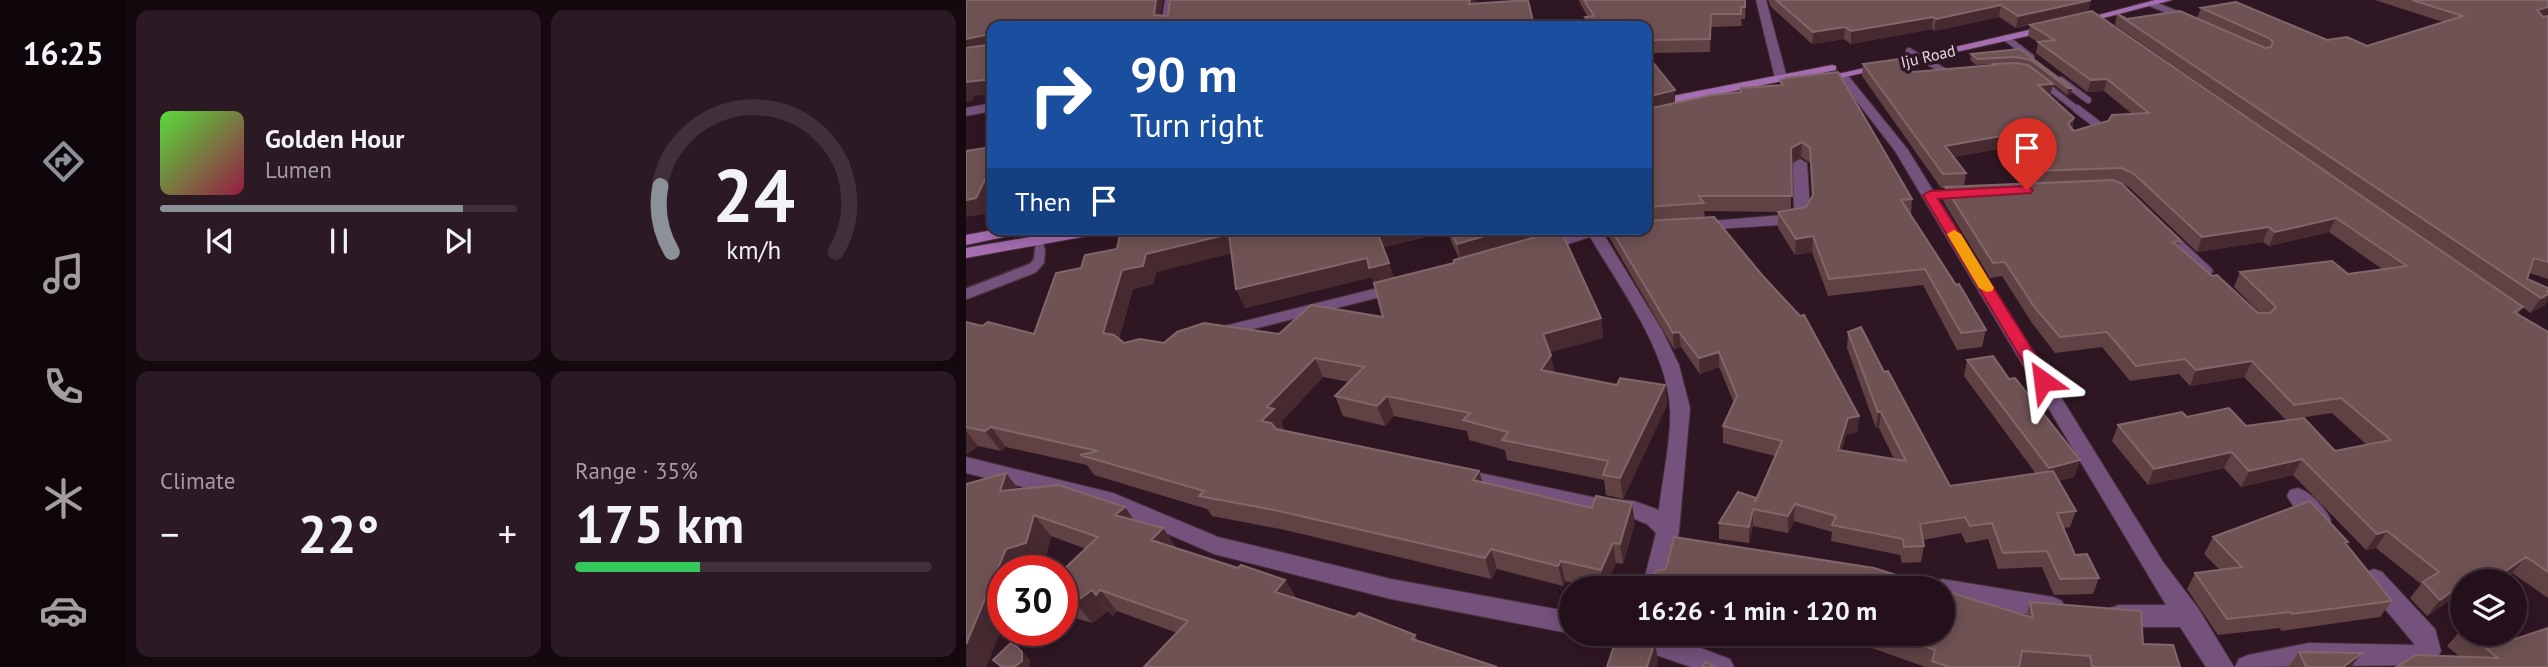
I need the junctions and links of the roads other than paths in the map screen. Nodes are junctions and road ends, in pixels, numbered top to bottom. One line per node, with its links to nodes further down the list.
1 (1170, 0): 6 (street)
2 (1761, 0): 15 (street)
3 (2133, 0): 5 (main road)
4 (2167, 0): 5 (main road)
5 (2152, 4): 7 (lane)
6 (1167, 21)
7 (2192, 21)
8 (2006, 38): 9 (main road, Iju Road); 10 (main road, Iju Road); 11 (lane)
9 (1909, 51): 10 (lane); 15 (main road, Iju Road)
10 (1920, 57): 12 (lane); 13 (main road, Iju Road)
11 (2036, 61)
12 (1964, 72)
13 (1842, 75): 21 (main road, Iju Road); 47 (street)
14 (2057, 77): 17 (lane)
15 (1781, 78): 18 (main road, Iju Road)
16 (2038, 79): 22 (lane)
17 (2088, 100)
18 (1652, 103)
19 (987, 108): 20 (street)
20 (966, 112)
21 (1652, 116)
22 (2084, 135)
23 (1800, 163): 25 (street)
24 (2152, 220): 35 (street)
25 (1686, 226)
26 (988, 235): 30 (main road)
27 (1074, 235): 31 (main road)
28 (1578, 235): 33 (street)
29 (1597, 235): 42 (street)
30 (966, 240)
31 (1040, 242): 32 (main road); 36 (lane)
32 (966, 253)
33 (1522, 253)
34 (1412, 284): 37 (street)
35 (2219, 285)
36 (966, 294)
37 (1206, 336)
38 (966, 465): 48 (street)
39 (1439, 472): 42 (street)
40 (2298, 496): 41 (street)
41 (2335, 536)
42 (1665, 537): 43 (street); 45 (street)
43 (1690, 547)
44 (2362, 567): 52 (street)
45 (1657, 576)
46 (1955, 591): 47 (street)
47 (2189, 616): 51 (street)
48 (1559, 621)
49 (1667, 646): 50 (street)
50 (1721, 667)
51 (2221, 667)
52 (2248, 667)

